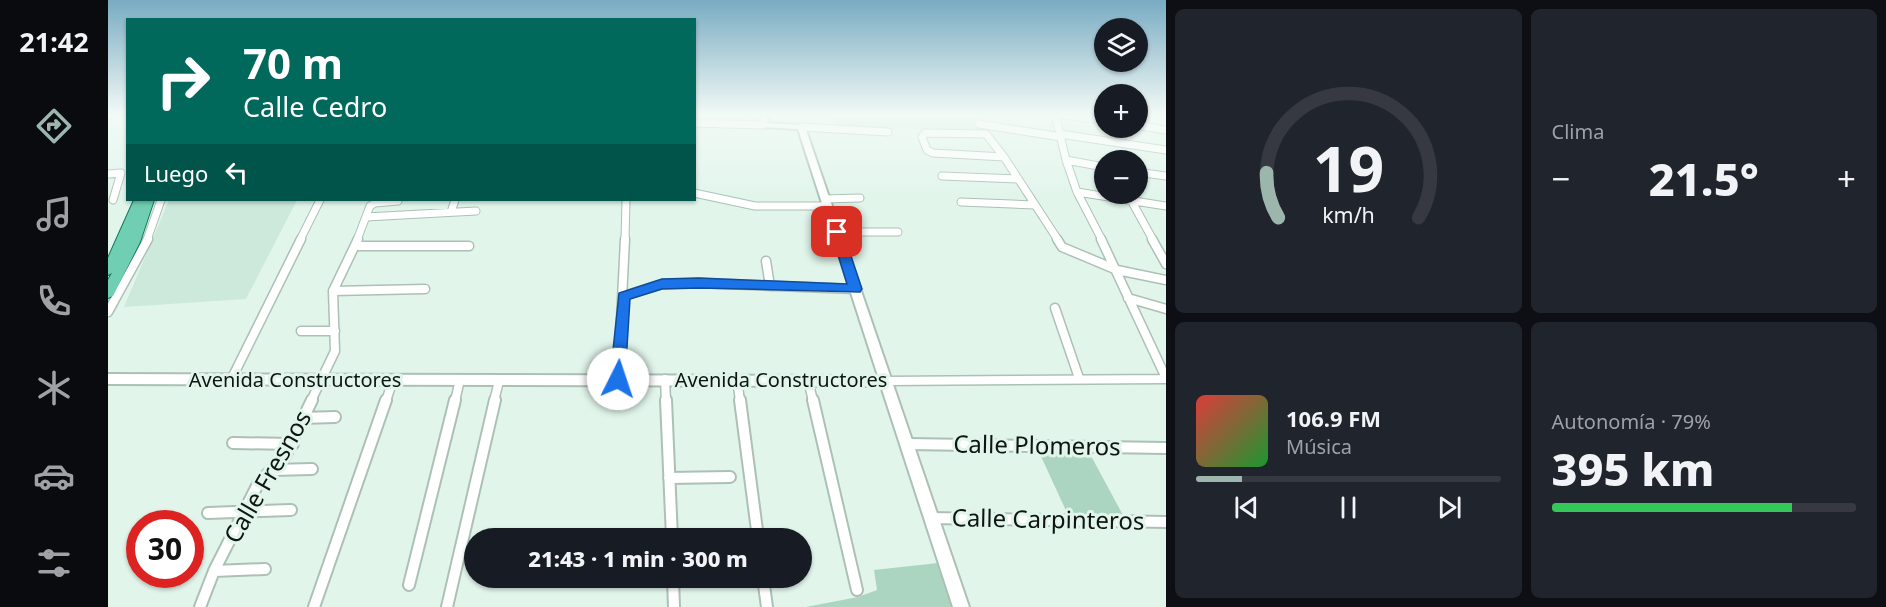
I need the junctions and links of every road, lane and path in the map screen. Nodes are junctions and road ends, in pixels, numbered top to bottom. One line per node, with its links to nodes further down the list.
1 (806, 142): 28 (street)
2 (923, 142): 7 (street)
3 (993, 142): 7 (street)
4 (1062, 142): 8 (street)
5 (1112, 142): 6 (street)
6 (1166, 150)
7 (1004, 157): 14 (street)
8 (1066, 160): 9 (street); 15 (street)
9 (1094, 164)
10 (108, 174): 19 (street)
11 (1148, 174): 13 (street)
12 (942, 176): 14 (street)
13 (1166, 176)
14 (1018, 179): 32 (street)
15 (1077, 192): 17 (street); 45 (street)
16 (696, 193): 28 (street)
17 (1094, 195)
18 (860, 198): 28 (street)
19 (113, 200)
20 (139, 201): 44 (main road)
21 (148, 201): 51 (main road)
22 (160, 201): 56 (street)
23 (320, 201): 65 (street)
24 (392, 201): 37 (street)
25 (398, 201): 36 (street)
26 (455, 201): 35 (street)
27 (626, 201): 52 (street)
28 (826, 202): 38 (street)
29 (961, 202): 32 (street)
30 (1148, 203): 33 (street)
31 (1133, 204): 43 (street)
32 (1034, 205): 45 (street)
33 (1166, 206)
34 (476, 211): 35 (street)
35 (451, 212): 36 (street)
36 (394, 215): 37 (street)
37 (366, 217): 40 (street)
38 (837, 232): 39 (street); 49 (street)
39 (898, 232)
40 (355, 246): 41 (street); 50 (street)
41 (469, 246)
42 (766, 261): 47 (street)
43 (1166, 264)
44 (108, 270)
45 (1117, 270): 46 (street); 53 (street)
46 (1166, 280)
47 (770, 286): 49 (street); 52 (street)
48 (425, 289): 50 (street)
49 (856, 289): 71 (street)
50 (333, 291): 58 (street, Calle Fresnos)
51 (108, 293)
52 (624, 296): 62 (street)
53 (1128, 298): 55 (street); 60 (street)
54 (1055, 308): 59 (street)
55 (1166, 309)
56 (108, 312)
57 (301, 331): 58 (street)
58 (335, 331): 66 (street, Calle Fresnos)
59 (1079, 378): 60 (street, Avenida Constructores); 71 (street, Avenida Constructores)
60 (1166, 378)
61 (108, 379): 65 (street, Avenida Constructores)
62 (618, 379): 63 (street, Avenida Constructores); 70 (street, Avenida Constructores)
63 (665, 379): 64 (street, Avenida Constructores); 81 (street)
64 (737, 379): 69 (street, Avenida Constructores); 88 (street)
65 (231, 380): 66 (street, Avenida Constructores)
66 (323, 380): 67 (street, Avenida Constructores); 73 (street, Calle Fresnos)
67 (393, 380): 68 (street, Avenida Constructores); 96 (street)
68 (460, 380): 70 (street, Avenida Constructores); 91 (street)
69 (808, 380): 71 (street, Avenida Constructores); 94 (street)
70 (499, 381): 97 (street)
71 (887, 381): 76 (street)
72 (335, 417): 73 (street)
73 (302, 418): 75 (street, Calle Fresnos)
74 (233, 443): 75 (street)
75 (293, 444): 79 (street, Calle Fresnos)
76 (908, 444): 77 (street, Calle Plomeros); 85 (street)
77 (1166, 448)
78 (312, 469): 79 (street)
79 (272, 470): 83 (street, Calle Fresnos)
80 (730, 477): 81 (street)
81 (669, 478): 87 (street)
82 (291, 510): 83 (street)
83 (245, 512): 84 (street); 90 (street, Calle Fresnos)
84 (208, 513)
85 (931, 518): 86 (street, Calle Carpinteros); 100 (street)
86 (1166, 522)
87 (672, 528)
88 (757, 528)
89 (265, 569): 90 (street)
90 (214, 571): 95 (street, Calle Fresnos)
91 (409, 585)
92 (673, 588): 98 (street)
93 (764, 588): 99 (street)
94 (857, 590)
95 (200, 607)
96 (314, 607)
97 (447, 607)
98 (674, 607)
99 (767, 607)
100 (961, 607)

